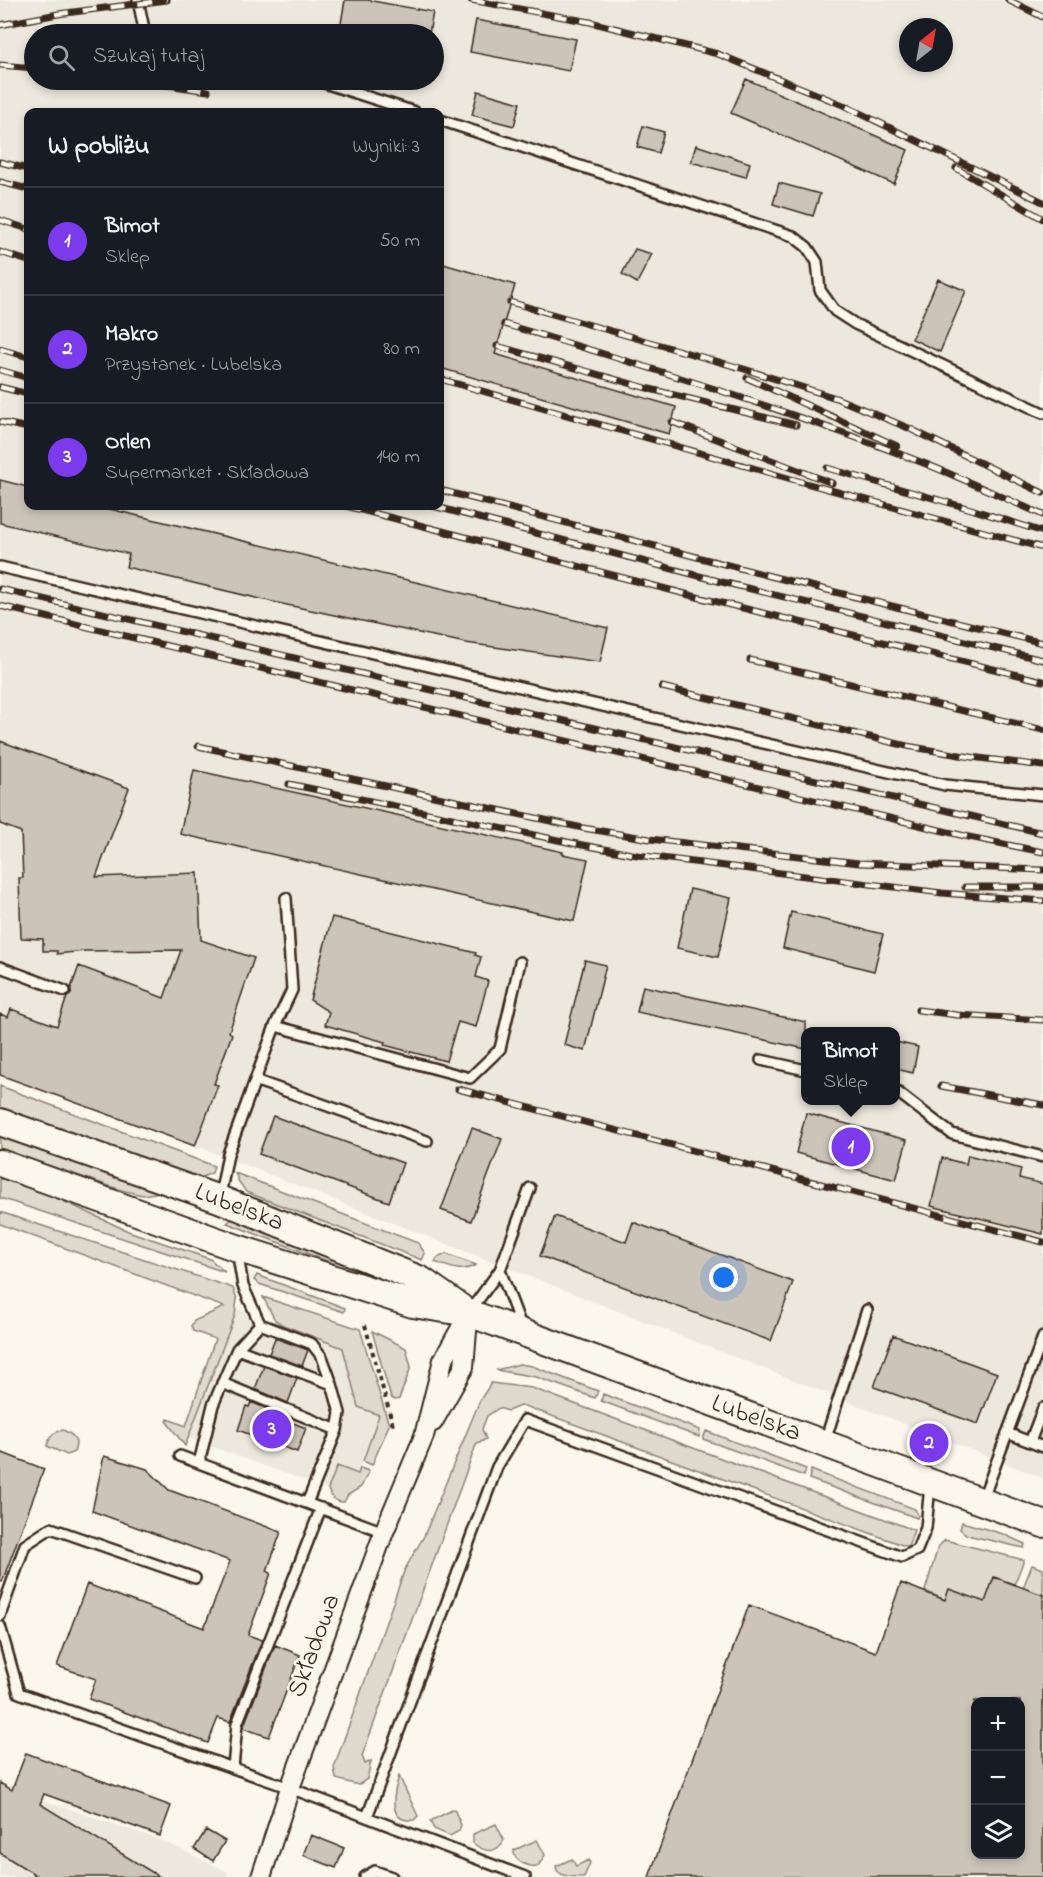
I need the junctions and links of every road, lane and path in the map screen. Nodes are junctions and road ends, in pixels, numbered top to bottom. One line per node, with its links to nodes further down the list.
1 (138, 0): 2 (lane)
2 (143, 24)
3 (346, 90): 4 (lane)
4 (402, 108)
5 (444, 121): 6 (lane)
6 (1043, 413)
7 (0, 567): 8 (lane)
8 (1043, 795)
9 (286, 898): 13 (lane)
10 (520, 962): 13 (lane)
11 (0, 967): 12 (lane)
12 (64, 991)
13 (275, 1026): 16 (lane)
14 (760, 1060): 15 (lane)
15 (801, 1069)
16 (257, 1081): 19 (lane); 23 (lane)
17 (900, 1094): 20 (lane)
18 (0, 1122): 23 (street, Lubelska)
19 (427, 1141)
20 (1043, 1157)
21 (0, 1163): 24 (street, Lubelska)
22 (530, 1188): 25 (lane)
23 (219, 1199): 27 (street, Lubelska)
24 (237, 1248): 27 (street, Lubelska); 28 (lane)
25 (500, 1270): 27 (lane); 30 (lane)
26 (867, 1310): 40 (lane)
27 (469, 1313): 30 (street, Lubelska); 49 (street, Składowa)
28 (260, 1324): 32 (lane); 34 (lane)
29 (364, 1324): 36 (path)
30 (523, 1333): 40 (street, Lubelska)
31 (1043, 1338): 38 (lane)
32 (237, 1349): 33 (lane); 34 (lane)
33 (222, 1383): 37 (lane); 43 (lane)
34 (332, 1383): 37 (lane)
35 (1043, 1408): 39 (lane)
36 (393, 1425)
37 (338, 1430): 46 (lane)
38 (1007, 1433): 39 (lane); 45 (lane)
39 (1030, 1442): 41 (lane)
40 (824, 1444): 44 (street, Lubelska)
41 (1043, 1447)
42 (180, 1456): 43 (lane)
43 (200, 1463): 46 (lane)
44 (930, 1483): 45 (street, Lubelska); 55 (lane)
45 (982, 1502): 48 (street, Lubelska)
46 (307, 1503): 47 (lane)
47 (321, 1508): 49 (lane); 53 (lane)
48 (1043, 1524)
49 (384, 1532): 54 (street, Składowa)
50 (195, 1578): 51 (lane)
51 (0, 1616)
52 (0, 1626): 53 (lane)
53 (233, 1768): 54 (lane)
54 (290, 1788): 55 (lane); 56 (street, Składowa)
55 (368, 1817): 59 (lane)
56 (261, 1877)
57 (365, 1877): 58 (lane)
58 (392, 1877)
59 (525, 1877)

